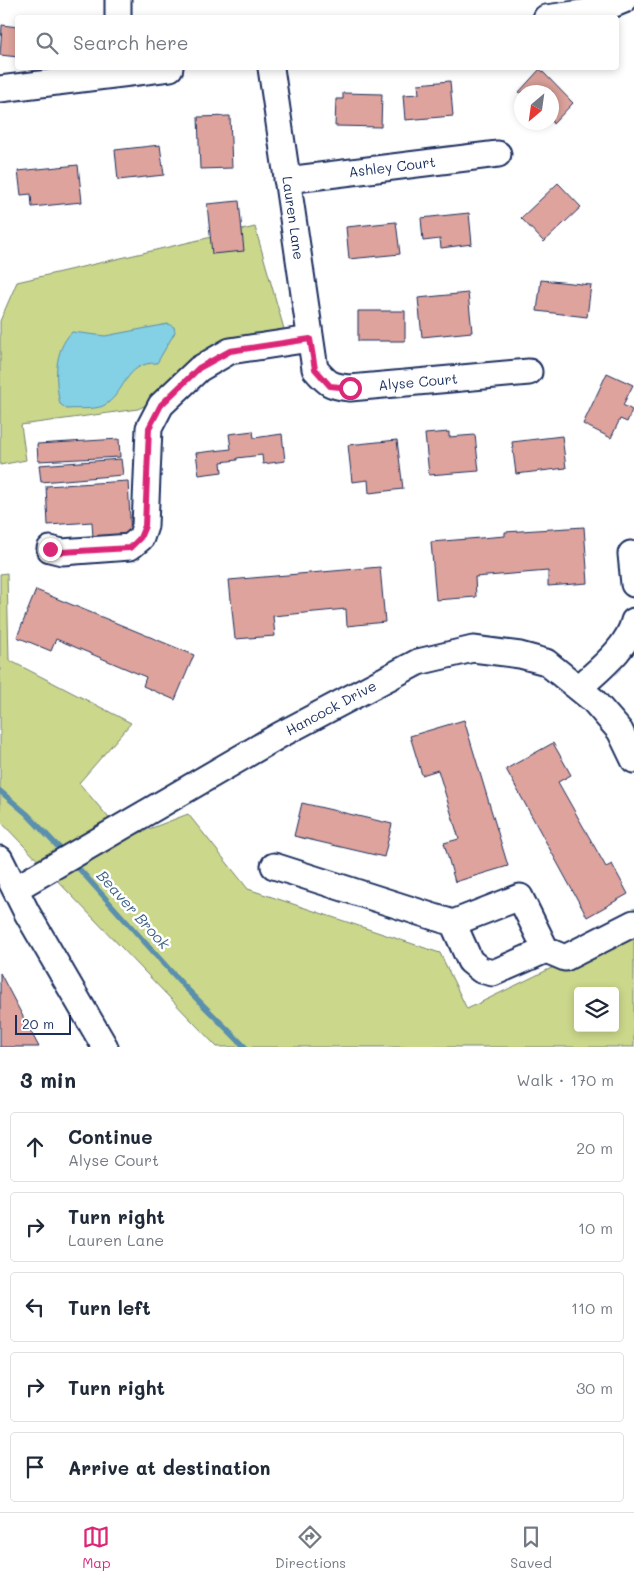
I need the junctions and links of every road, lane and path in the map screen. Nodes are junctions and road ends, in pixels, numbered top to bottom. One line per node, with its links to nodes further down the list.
1 (118, 0): 3 (street)
2 (624, 0): 4 (street)
3 (118, 15)
4 (568, 15)
5 (136, 70): 7 (street)
6 (271, 70): 10 (street, Lauren Lane)
7 (119, 71): 8 (street)
8 (0, 89)
9 (498, 154): 10 (street, Ashley Court)
10 (287, 180): 11 (street, Lauren Lane)
11 (310, 339): 12 (street, Lauren Lane); 14 (street)
12 (315, 369): 13 (street, Alyse Court)
13 (529, 372)
14 (50, 549)
15 (631, 554): 16 (street)
16 (634, 584)
17 (634, 621): 18 (street)
18 (579, 688): 19 (street, Hancock Drive); 22 (street, Hancock Drive)
19 (634, 760)
20 (0, 859): 22 (street)
21 (274, 866): 23 (street)
22 (15, 889): 26 (street)
23 (453, 922): 25 (street); 25 (street)
24 (634, 923): 25 (street)
25 (546, 950)
26 (105, 1047)

